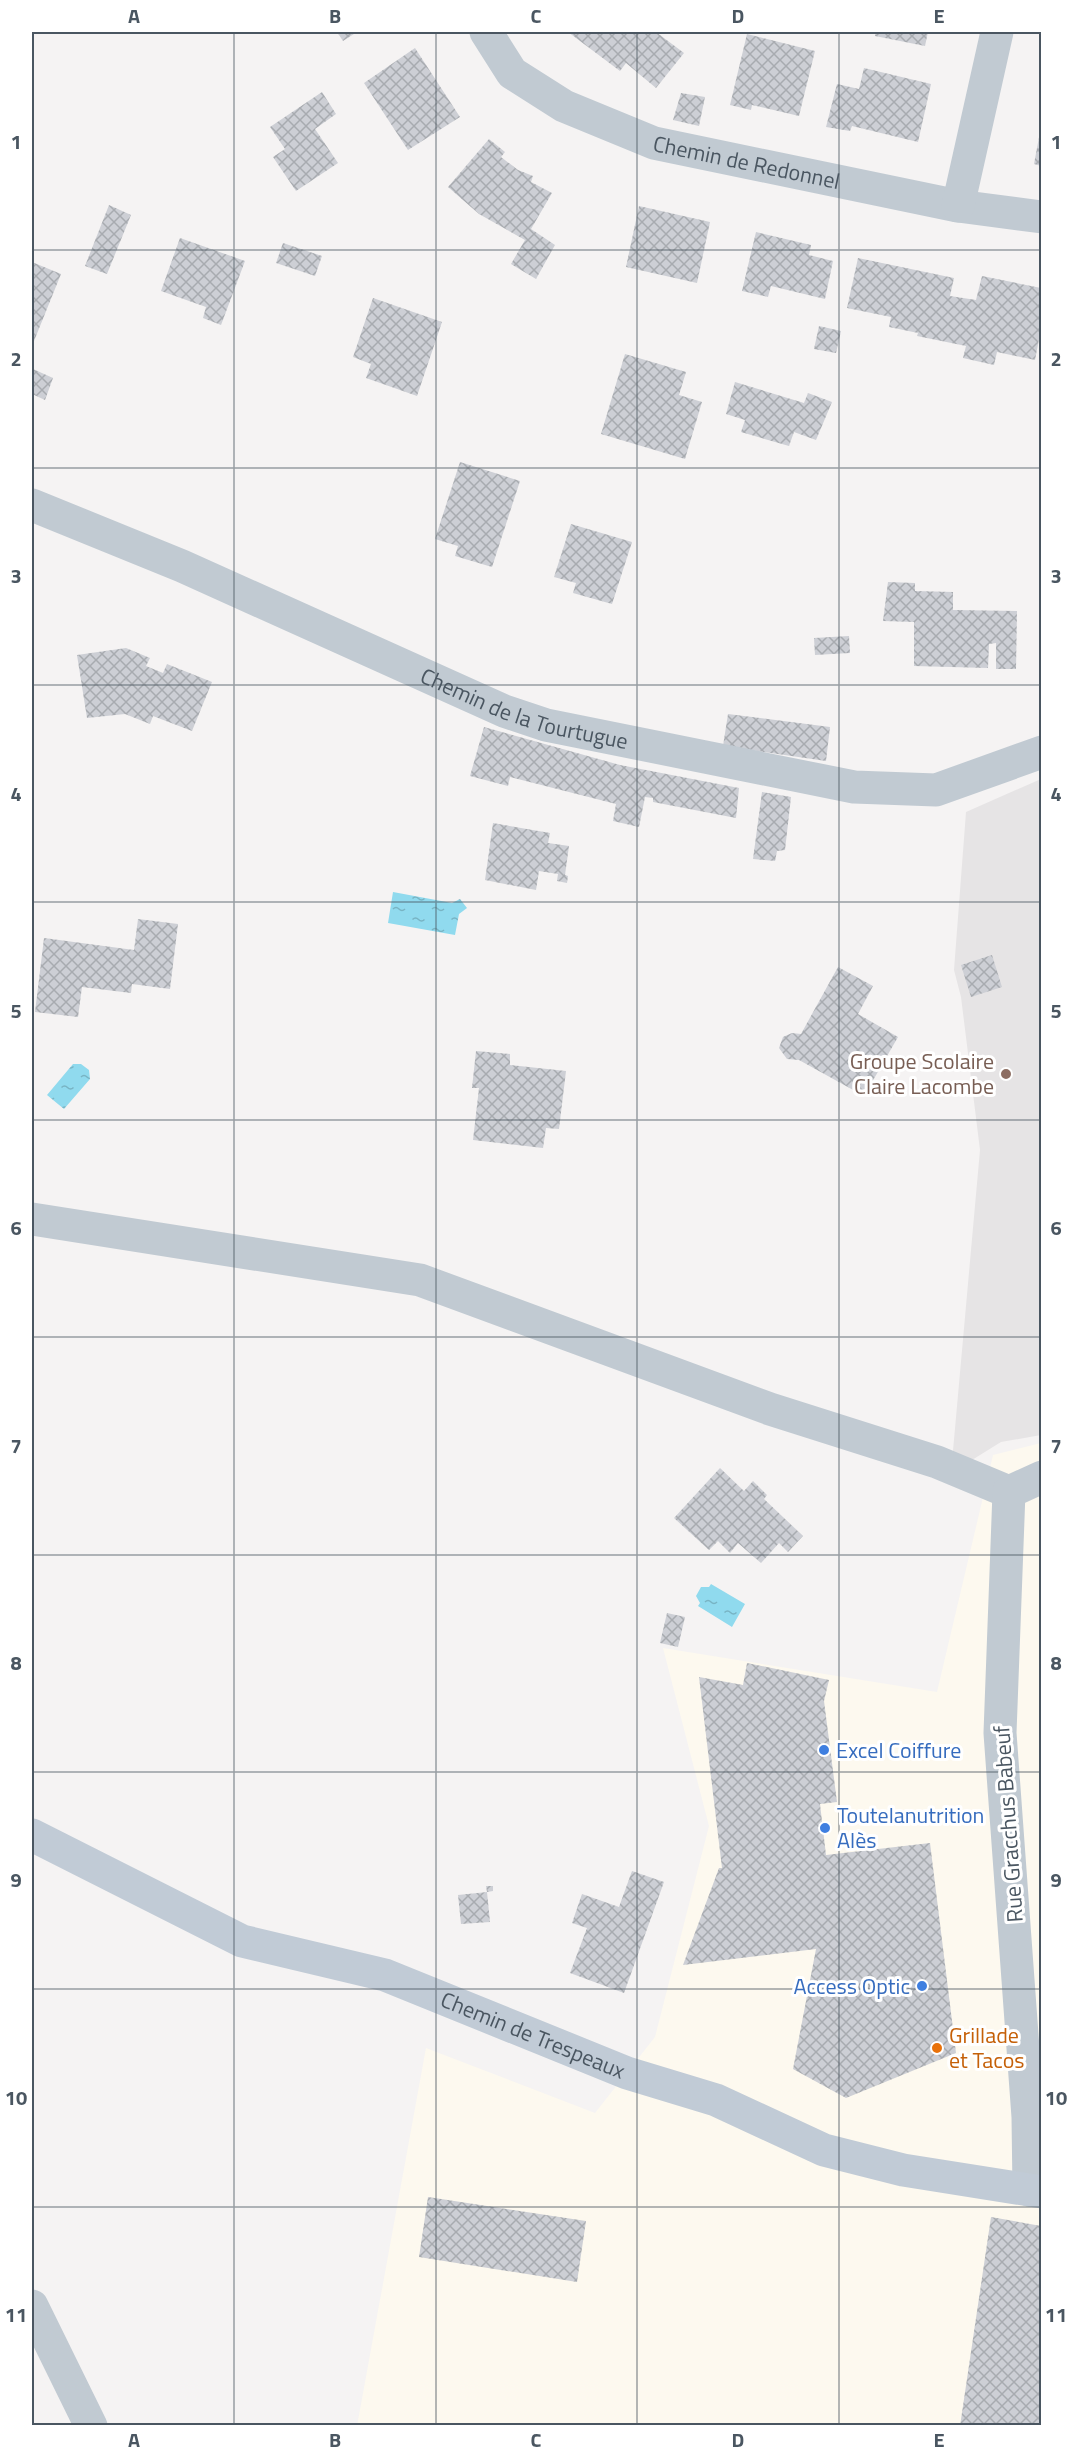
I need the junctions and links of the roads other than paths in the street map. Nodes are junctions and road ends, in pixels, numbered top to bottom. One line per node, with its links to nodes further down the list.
1 (486, 32): 3 (street, Chemin de Redonnel)
2 (997, 32): 3 (street)
3 (958, 206): 4 (street, Chemin de Redonnel)
4 (1041, 217)
5 (32, 505): 6 (street, Chemin de la Tourtugue)
6 (1041, 752)
7 (32, 1219): 9 (street)
8 (1041, 1477): 9 (street)
9 (1009, 1492): 11 (street, Rue Gracchus Babeuf)
10 (33, 1837): 11 (street, Chemin de Trespeaux)
11 (1035, 2191)
12 (32, 2306): 13 (street)
13 (91, 2426)

